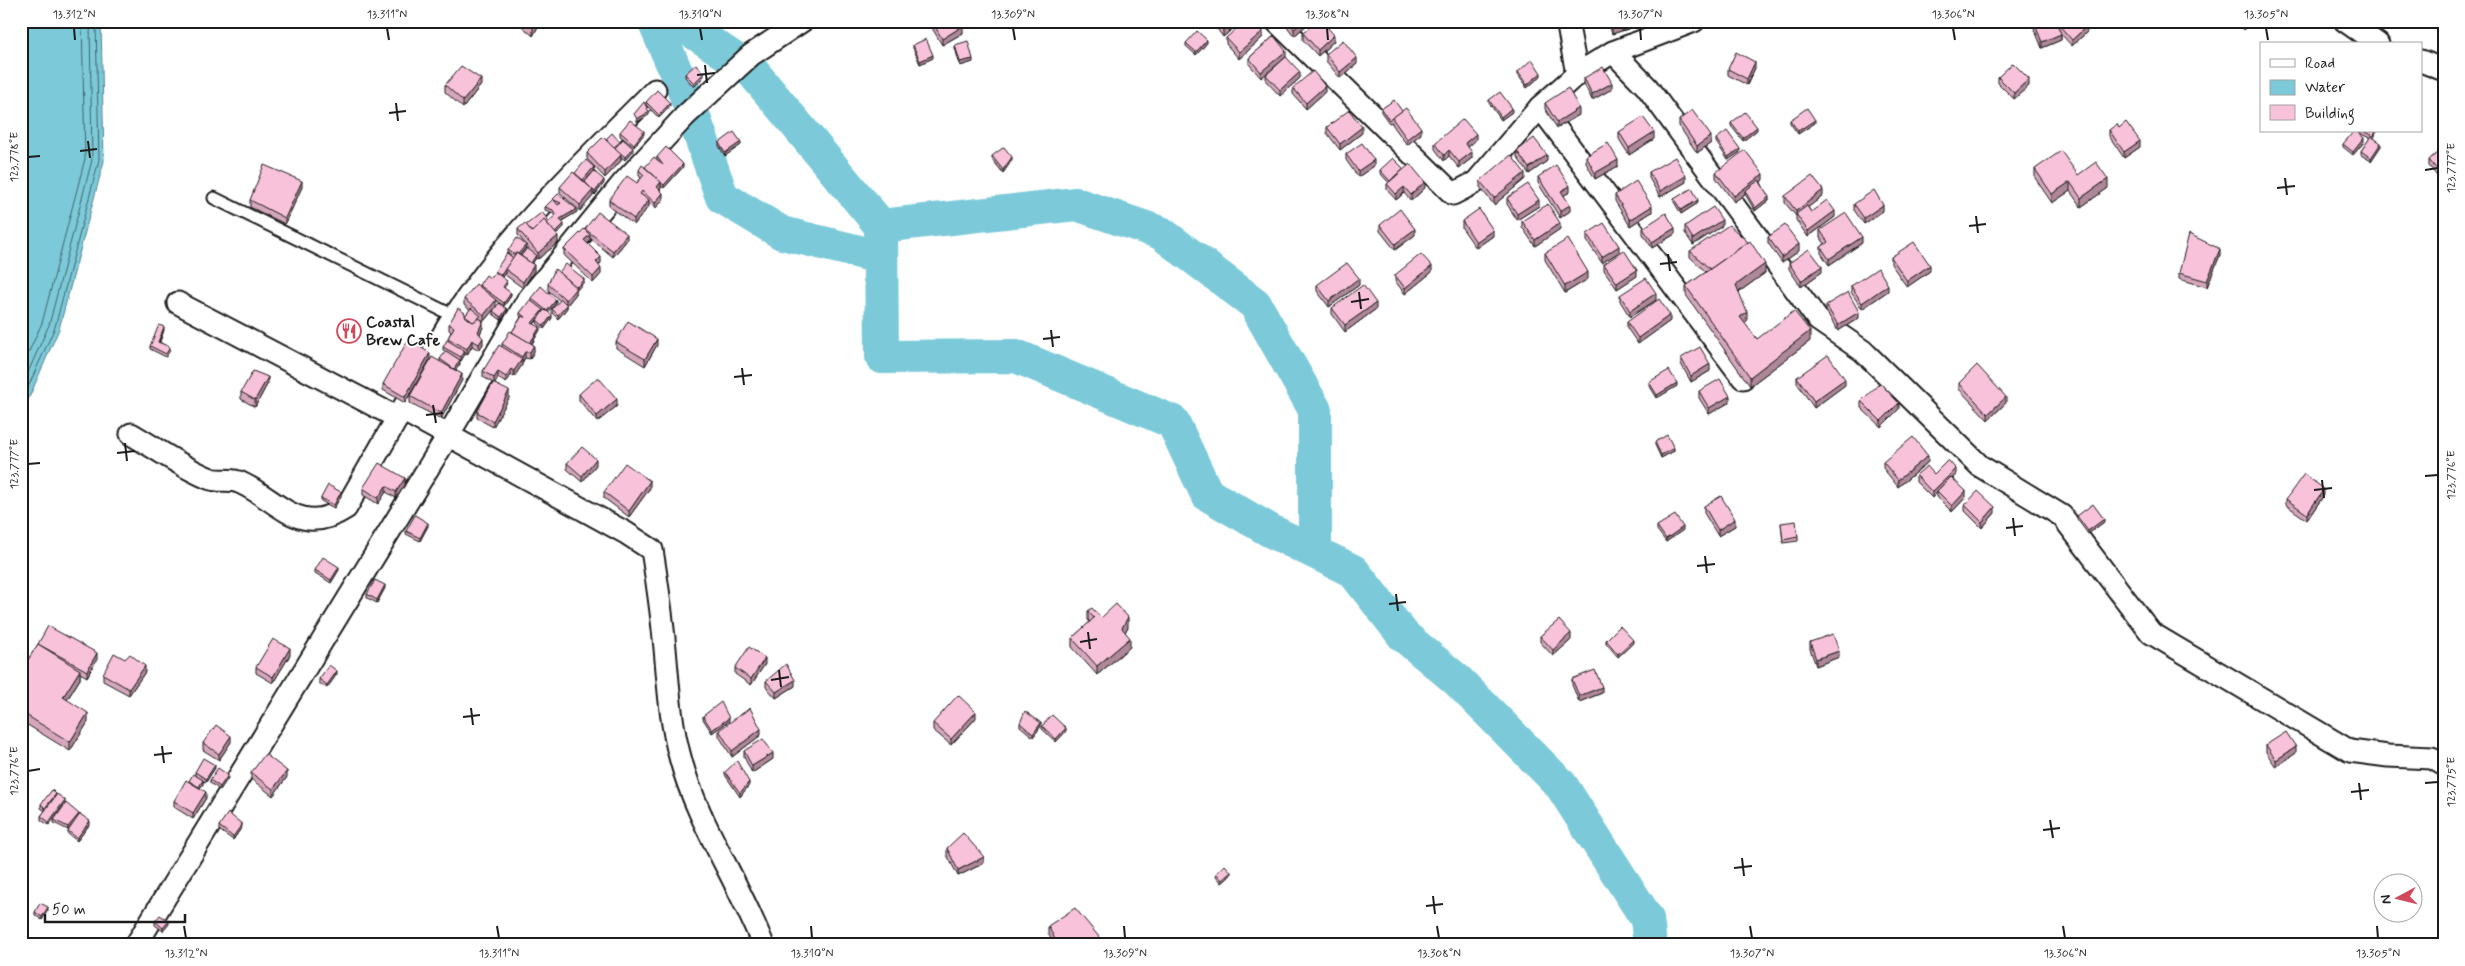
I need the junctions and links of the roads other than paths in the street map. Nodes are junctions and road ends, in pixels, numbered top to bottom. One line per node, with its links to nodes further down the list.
1 (802, 21): 19 (street)
2 (1276, 21): 12 (street)
3 (1567, 21): 10 (street)
4 (1694, 21): 7 (street)
5 (2345, 21): 6 (street)
6 (2375, 42)
7 (1613, 52): 10 (street); 20 (street)
8 (2422, 61): 9 (street)
9 (2444, 70)
10 (1577, 74): 12 (street)
11 (655, 90): 15 (street)
12 (1540, 107): 16 (street)
13 (214, 198): 15 (lane)
14 (178, 303): 17 (street)
15 (454, 316): 17 (street)
16 (1743, 378)
17 (400, 414): 18 (street); 19 (street)
18 (131, 434)
19 (448, 434): 21 (street); 22 (street)
20 (2444, 766)
21 (136, 945)
22 (763, 945)

